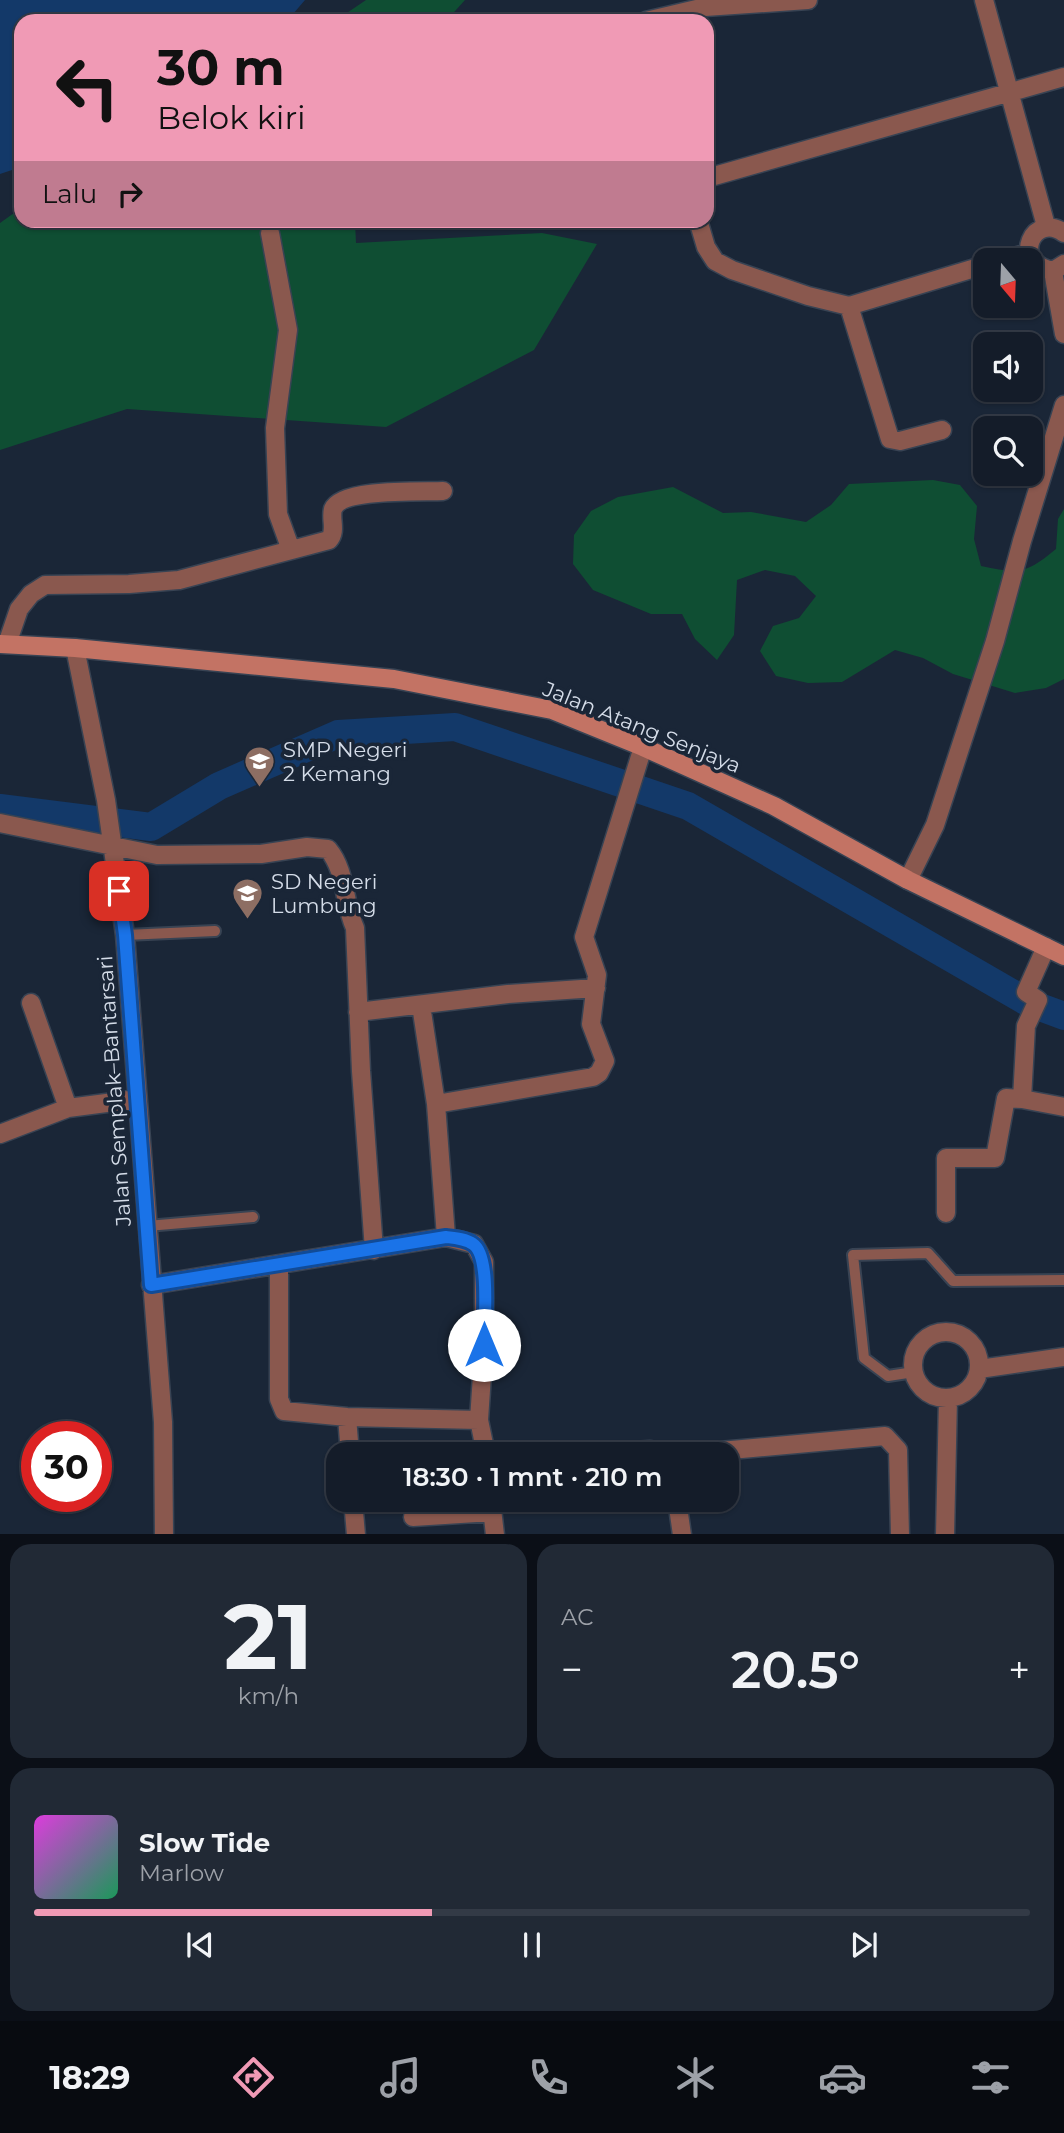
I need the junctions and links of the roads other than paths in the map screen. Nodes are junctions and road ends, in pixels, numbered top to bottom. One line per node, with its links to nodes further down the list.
1 (808, 0): 3 (street)
2 (984, 0): 5 (street)
3 (676, 14)
4 (1064, 77): 5 (street)
5 (1010, 92): 6 (street); 7 (street)
6 (714, 176)
7 (1046, 226): 10 (street); 11 (street)
8 (700, 228): 14 (street)
9 (270, 233): 19 (street)
10 (1064, 233)
11 (1030, 248)
12 (1059, 267): 15 (street)
13 (973, 268): 14 (street)
14 (849, 306): 17 (street)
15 (1064, 334)
16 (1064, 405): 25 (street)
17 (942, 430)
18 (443, 492): 19 (street)
19 (291, 550): 20 (street)
20 (3, 644): 21 (main road, Jalan Atang Senjaya)
21 (75, 648): 22 (main road, Jalan Atang Senjaya); 24 (street, Jalan Semplak–Bantarsari)
22 (641, 755): 25 (main road, Jalan Atang Senjaya); 30 (street)
23 (0, 823): 24 (street)
24 (113, 846): 27 (street, Jalan Semplak–Bantarsari); 33 (street)
25 (908, 880): 28 (main road, Jalan Atang Senjaya)
26 (215, 931): 27 (lane)
27 (125, 935): 34 (street, Jalan Semplak–Bantarsari)
28 (1046, 947): 29 (main road, Jalan Atang Senjaya); 35 (street)
29 (1064, 956)
30 (596, 988): 32 (street); 36 (street)
31 (31, 1003): 38 (street)
32 (421, 1005): 33 (street); 36 (street)
33 (359, 1012): 44 (street)
34 (137, 1099): 38 (street); 42 (street, Jalan Semplak–Bantarsari)
35 (1022, 1100): 37 (street); 40 (street)
36 (436, 1104): 43 (street)
37 (1064, 1107)
38 (68, 1108): 39 (street)
39 (0, 1133)
40 (946, 1213)
41 (253, 1217): 42 (lane)
42 (147, 1226): 47 (street, Jalan Semplak–Bantarsari)
43 (446, 1237): 44 (street); 53 (street)
44 (374, 1250): 45 (street)
45 (279, 1265): 47 (street); 52 (street)
46 (1064, 1280): 50 (lane)
47 (151, 1285): 62 (street, Jalan Semplak–Bantarsari)
48 (1064, 1357): 49 (street)
49 (979, 1369): 50 (street); 51 (street)
50 (914, 1373): 51 (street)
51 (948, 1398): 67 (street)
52 (347, 1417): 53 (street); 54 (street)
53 (479, 1420): 55 (street)
54 (349, 1442)
55 (484, 1442)
56 (739, 1449): 66 (street)
57 (354, 1512): 63 (street)
58 (448, 1512): 61 (street)
59 (492, 1512): 64 (street)
60 (679, 1512): 65 (street)
61 (413, 1517)
62 (164, 1534)
63 (356, 1534)
64 (495, 1534)
65 (682, 1534)
66 (900, 1534)
67 (945, 1534)

